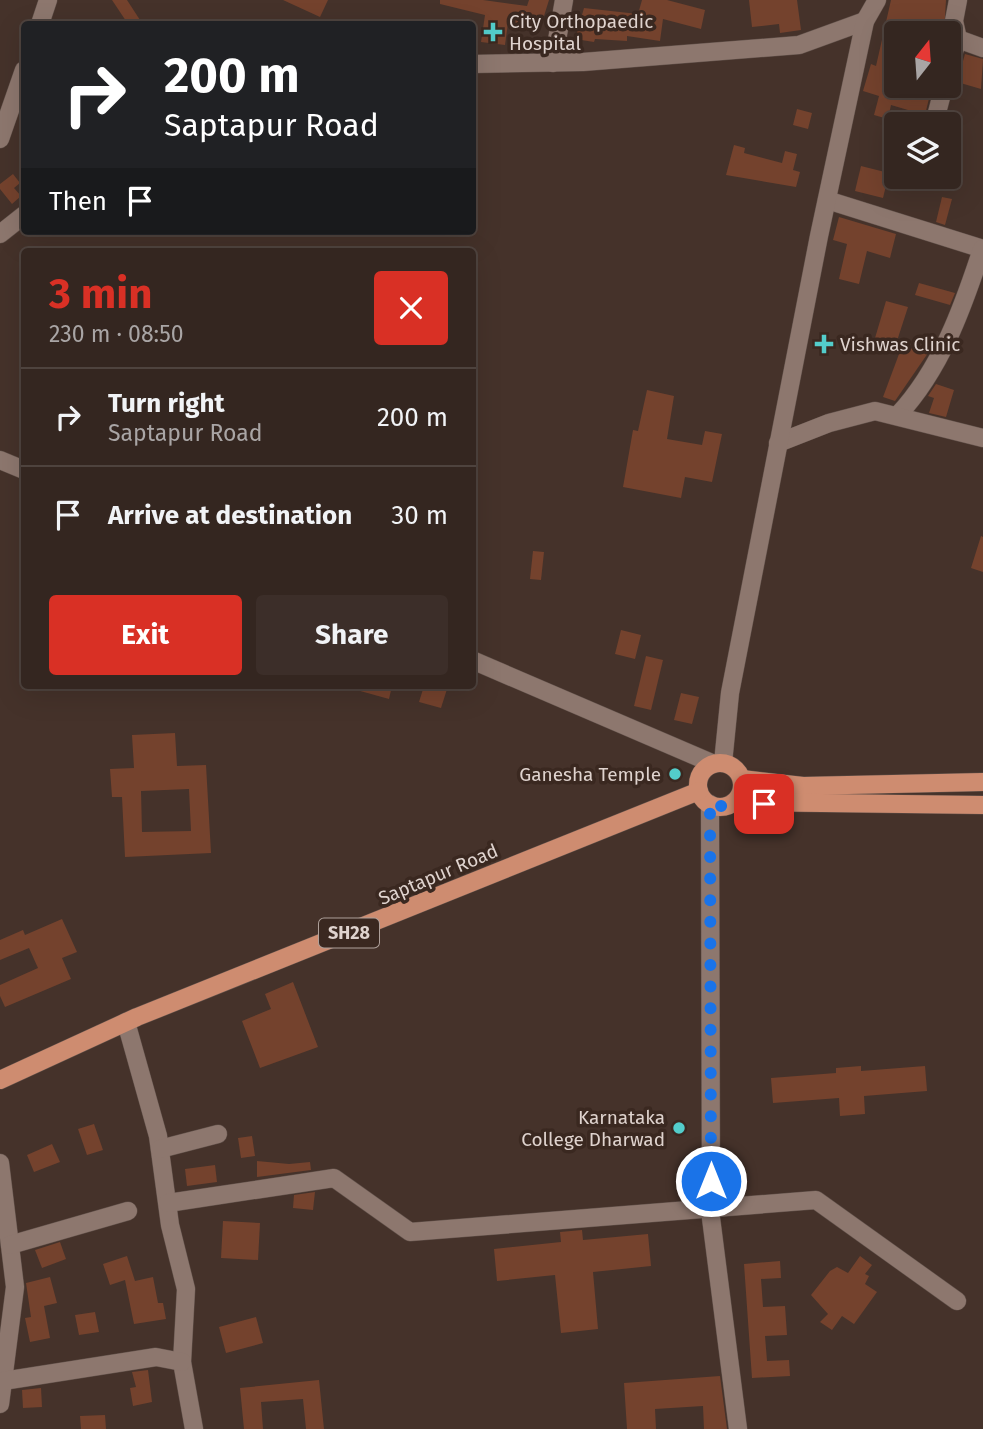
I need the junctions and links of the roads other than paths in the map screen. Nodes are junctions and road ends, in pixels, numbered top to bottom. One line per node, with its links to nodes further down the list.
1 (48, 0): 5 (street)
2 (564, 0): 10 (street)
3 (877, 0): 6 (street)
4 (958, 0): 7 (street)
5 (41, 21)
6 (865, 21): 10 (street); 14 (street)
7 (954, 21)
8 (961, 40): 9 (street)
9 (983, 48)
10 (553, 63): 11 (street)
11 (476, 64)
12 (21, 79): 13 (street)
13 (0, 138)
14 (827, 200): 17 (street); 20 (street)
15 (21, 217): 16 (street)
16 (0, 234)
17 (983, 249): 18 (street)
18 (898, 415): 19 (street); 20 (street)
19 (983, 438)
20 (778, 443): 24 (street)
21 (0, 460): 22 (street)
22 (21, 469)
23 (476, 662): 24 (street)
24 (719, 764): 25 (main road); 27 (main road)
25 (742, 779): 26 (main road); 28 (main road)
26 (983, 782)
27 (705, 797): 28 (main road); 30 (main road, Saptapur Road / SH28); 36 (street)
28 (734, 802): 29 (main road)
29 (983, 805)
30 (126, 1022): 31 (main road, Saptapur Road / SH28); 33 (street)
31 (0, 1080)
32 (218, 1134): 33 (street)
33 (160, 1149): 35 (street)
34 (0, 1163): 38 (street)
35 (168, 1203): 36 (street); 40 (street)
36 (711, 1206): 39 (street); 44 (street)
37 (128, 1211): 38 (street)
38 (10, 1245): 41 (street)
39 (957, 1301)
40 (182, 1362): 41 (street); 43 (street)
41 (3, 1381): 42 (street)
42 (0, 1404)
43 (194, 1429)
44 (738, 1429)

